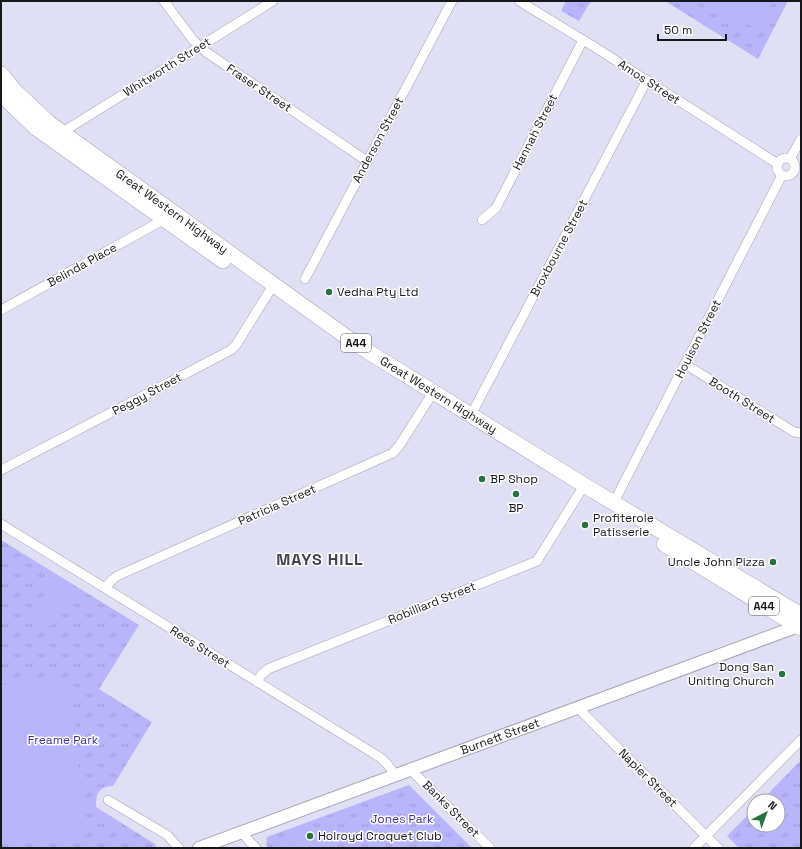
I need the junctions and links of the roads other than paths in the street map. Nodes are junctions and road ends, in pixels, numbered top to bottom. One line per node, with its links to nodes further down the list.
1 (164, 1): 6 (street, Fraser Street)
2 (273, 1): 6 (street, Whitworth Street)
3 (452, 1): 13 (street, Anderson Street)
4 (519, 1): 5 (street, Amos Street)
5 (583, 40): 8 (street, Amos Street); 18 (street, Hannah Street)
6 (200, 46): 10 (street, Whitworth Street); 13 (street, Fraser Street)
7 (1, 74): 10 (highway, Great Western Highway / A44)
8 (648, 80): 14 (street, Amos Street); 24 (street, Broxbourne Street)
9 (1, 94): 17 (highway, Great Western Highway / A44)
10 (61, 133): 24 (highway, Great Western Highway / A44)
11 (801, 139): 12 (street)
12 (790, 159): 14 (street); 15 (street)
13 (367, 161): 19 (street, Anderson Street)
14 (778, 164): 16 (street)
15 (798, 174): 16 (street)
16 (782, 175): 22 (street, Houison Street)
17 (163, 220): 20 (highway, Great Western Highway / A44); 21 (street, Belinda Place)
18 (482, 220)
19 (305, 279)
20 (269, 292): 23 (highway, Great Western Highway / A44); 26 (street, Peggy Street)
21 (1, 310)
22 (685, 364): 25 (street, Booth Street); 28 (street, Houison Street)
23 (429, 399): 27 (highway, Great Western Highway / A44); 30 (street, Patricia Street)
24 (471, 415): 28 (highway, Great Western Highway / A44)
25 (801, 433)
26 (1, 470)
27 (580, 492): 31 (highway, Great Western Highway / A44); 32 (street, Robilliard Street)
28 (614, 502): 31 (highway, Great Western Highway / A44)
29 (1, 524): 30 (street, Rees Street)
30 (105, 588): 32 (street, Rees Street)
31 (800, 624): 33 (main road, Burnett Street)
32 (257, 682): 36 (street, Rees Street)
33 (578, 708): 35 (main road, Burnett Street); 39 (street, Napier Street)
34 (801, 740): 39 (street)
35 (411, 770): 36 (main road, Burnett Street); 43 (street, Banks Street)
36 (395, 775): 38 (main road, Burnett Street)
37 (108, 800): 40 (street)
38 (241, 832): 41 (main road, Burnett Street); 42 (street)
39 (706, 836): 44 (street); 45 (street, Napier Street)
40 (179, 848)
41 (199, 848)
42 (256, 848)
43 (490, 848)
44 (694, 848)
45 (718, 848)

